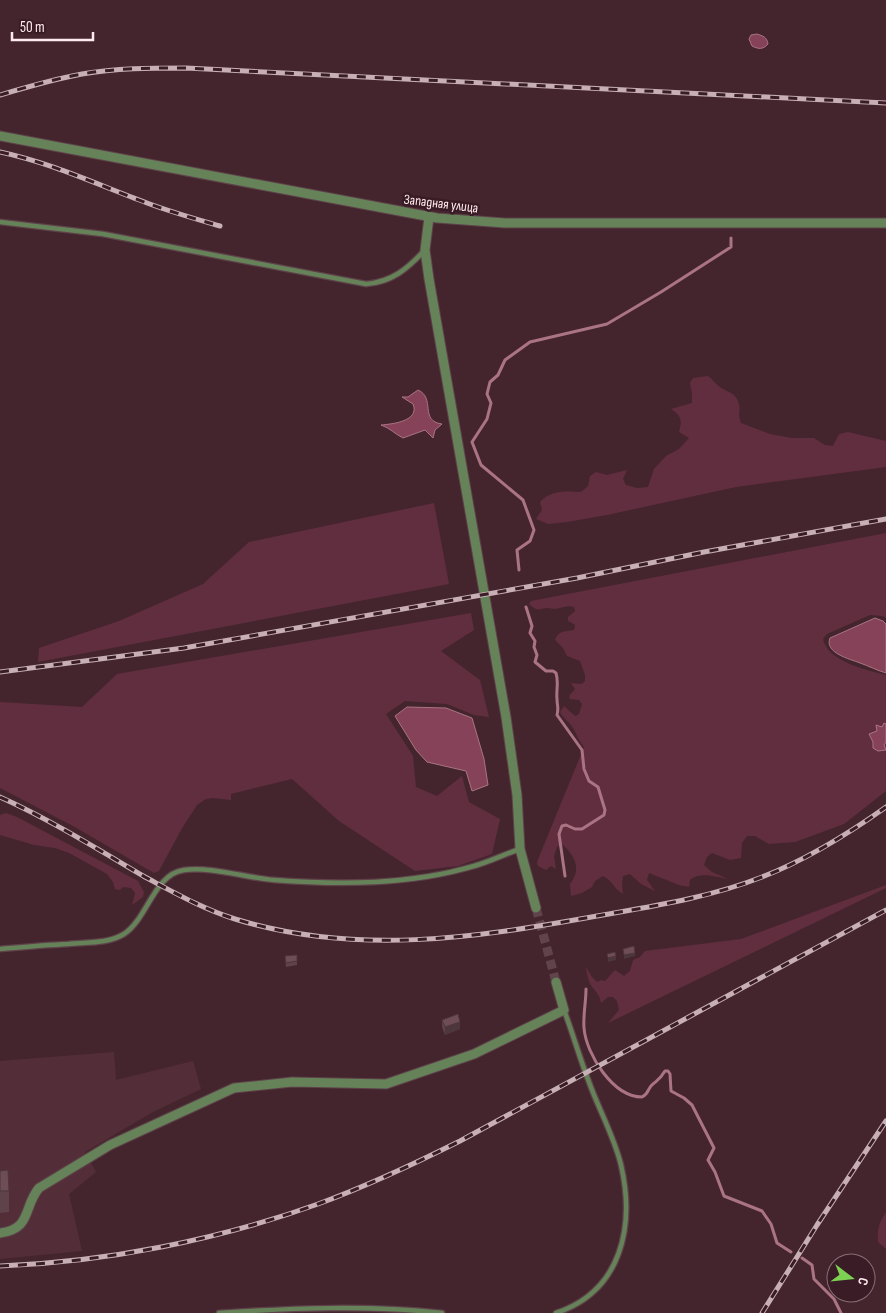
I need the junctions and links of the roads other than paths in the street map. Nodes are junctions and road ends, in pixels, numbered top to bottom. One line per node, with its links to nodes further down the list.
1 (0, 136): 2 (street, Западная улица)
2 (429, 217): 4 (street, Западная улица); 5 (street)
3 (0, 222): 5 (lane)
4 (886, 223)
5 (425, 250): 6 (street)
6 (520, 849): 7 (street); 8 (lane)
7 (536, 908)
8 (0, 948)
9 (556, 982): 10 (street)
10 (564, 1010): 11 (street); 14 (lane)
11 (0, 1233)
12 (219, 1313): 13 (lane)
13 (442, 1313)
14 (556, 1313)

